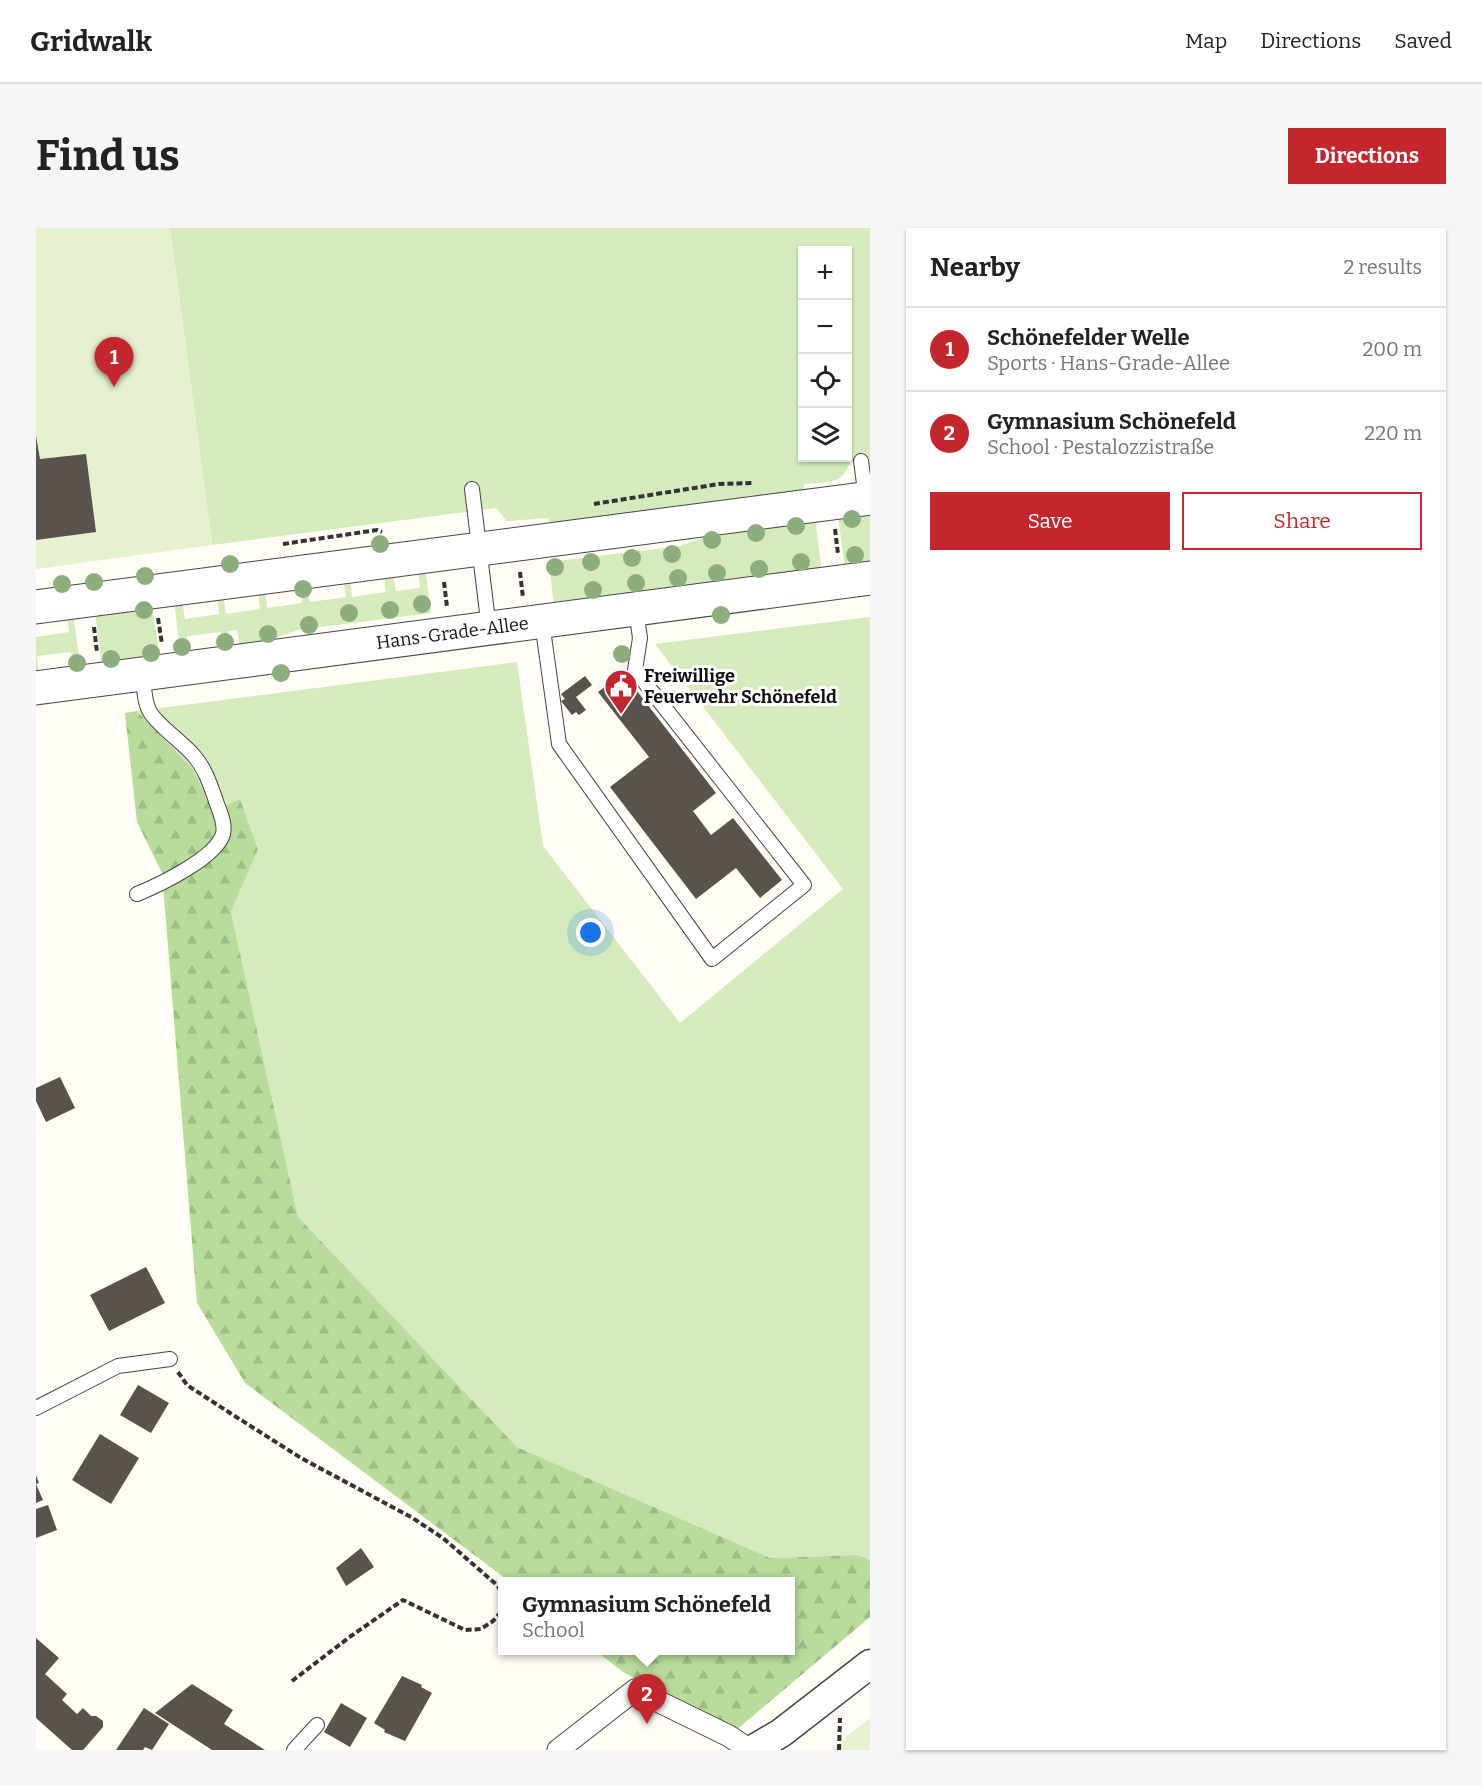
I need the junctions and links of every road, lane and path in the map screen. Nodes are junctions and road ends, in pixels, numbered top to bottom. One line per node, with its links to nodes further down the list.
1 (861, 461): 3 (lane)
2 (472, 489): 6 (lane)
3 (868, 499): 4 (street)
4 (832, 504): 5 (street); 8 (path)
5 (517, 545): 6 (street); 13 (path)
6 (480, 550): 7 (street); 14 (lane)
7 (441, 555): 9 (street); 15 (path)
8 (856, 580): 12 (street, Hans-Grade-Allee)
9 (154, 592): 10 (street); 16 (path)
10 (91, 600): 11 (street); 17 (path)
11 (36, 607)
12 (636, 610): 13 (street, Hans-Grade-Allee); 13 (lane)
13 (534, 623): 14 (street, Hans-Grade-Allee)
14 (489, 629): 15 (street, Hans-Grade-Allee)
15 (450, 634): 16 (street, Hans-Grade-Allee)
16 (154, 674): 17 (street, Hans-Grade-Allee); 19 (lane)
17 (100, 681): 18 (street, Hans-Grade-Allee)
18 (36, 688)
19 (137, 894)
20 (170, 1359): 21 (lane); 22 (path)
21 (36, 1408)
22 (498, 1586)
23 (498, 1615): 25 (path)
24 (870, 1664): 30 (street)
25 (292, 1681)
26 (837, 1712): 31 (path)
27 (317, 1725): 28 (lane)
28 (294, 1750)
29 (558, 1750): 30 (street)
30 (751, 1750)
31 (839, 1750)

